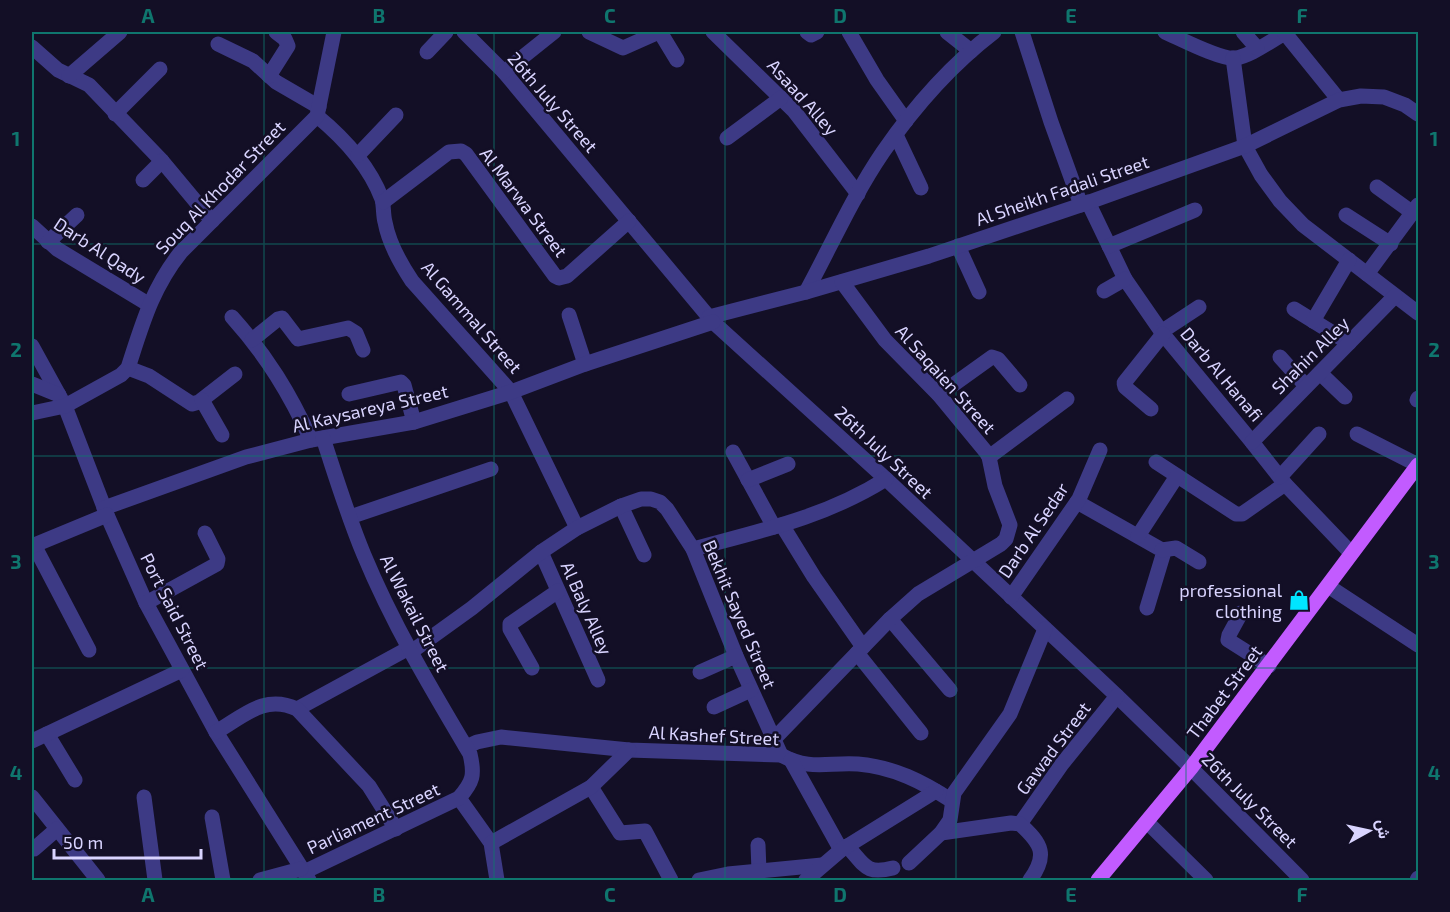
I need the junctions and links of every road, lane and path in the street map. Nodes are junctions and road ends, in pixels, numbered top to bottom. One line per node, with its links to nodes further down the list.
1 (120, 32): 28 (street)
2 (276, 32): 29 (street)
3 (334, 32): 32 (street)
4 (446, 32): 23 (street)
5 (464, 32): 27 (street, 26th July Street)
6 (554, 32): 27 (street)
7 (589, 32): 8 (street)
8 (660, 32): 25 (street)
9 (713, 32): 30 (street, Asaad Alley)
10 (807, 32): 11 (street)
11 (817, 32)
12 (849, 32): 36 (street)
13 (947, 32): 22 (street)
14 (994, 32): 22 (street)
15 (1022, 32): 47 (street, Darb Al Hanafi)
16 (1165, 32): 24 (street)
17 (1243, 32): 21 (street)
18 (1290, 35): 21 (street); 31 (street)
19 (218, 44): 29 (street, Al Gammal Street)
20 (32, 47): 28 (street)
21 (1257, 48): 24 (street)
22 (971, 51): 36 (street)
23 (427, 52)
24 (1233, 58): 39 (street)
25 (677, 60)
26 (160, 69): 33 (street)
27 (504, 72): 53 (street, 26th July Street)
28 (69, 76): 33 (street)
29 (269, 76): 32 (street, Al Gammal Street)
30 (781, 98): 38 (street); 45 (street, Asaad Alley)
31 (1339, 100): 34 (street, Al Sheikh Fadali Street); 39 (street, Al Sheikh Fadali Street)
32 (318, 111): 40 (street, Al Gammal Street); 52 (street, Souq Al Khodar Street)
33 (115, 114): 41 (street)
34 (1419, 114)
35 (396, 115): 40 (street)
36 (906, 121): 37 (street)
37 (896, 135): 44 (street); 45 (street)
38 (727, 138)
39 (1245, 146): 47 (street, Al Sheikh Fadali Street); 59 (street)
40 (358, 155): 46 (street, Al Gammal Street)
41 (162, 161): 42 (street); 52 (street)
42 (143, 180)
43 (1377, 187): 48 (street)
44 (921, 188)
45 (858, 194): 64 (street)
46 (383, 202): 53 (street, Al Marwa Street); 88 (street, Al Gammal Street)
47 (1085, 204): 57 (street, Al Sheikh Fadali Street); 58 (street, Darb Al Hanafi)
48 (1416, 209): 56 (street)
49 (1195, 210): 58 (street)
50 (77, 215): 55 (street)
51 (1346, 215): 56 (street)
52 (212, 221): 67 (street, Souq Al Khodar Street)
53 (629, 221): 73 (street, 26th July Street)
54 (32, 226): 55 (street, Darb Al Qady)
55 (48, 242): 67 (street, Darb Al Qady)
56 (1391, 244): 60 (street)
57 (958, 246): 62 (street, Al Sheikh Fadali Street); 65 (street)
58 (1109, 246): 61 (street, Darb Al Hanafi)
59 (1349, 260): 60 (street); 74 (street)
60 (1367, 274): 66 (street)
61 (1125, 279): 63 (street); 75 (street, Darb Al Hanafi)
62 (842, 282): 64 (street, Al Sheikh Fadali Street); 90 (street, Al Saqaien Street)
63 (1104, 291)
64 (806, 292): 73 (street, Al Sheikh Fadali Street)
65 (979, 292)
66 (1395, 296): 70 (street); 77 (street, Shahin Alley)
67 (148, 304): 82 (street, Souq Al Khodar Street)
68 (1199, 308): 75 (street)
69 (1293, 309): 74 (street)
70 (1419, 313)
71 (568, 315): 81 (street)
72 (232, 317): 76 (street, Al Wakail Street)
73 (711, 320): 81 (street, Al Kaysareya Street); 111 (street, 26th July Street)
74 (1313, 321): 77 (street)
75 (1162, 333): 95 (street); 102 (street, Darb Al Hanafi)
76 (252, 340): 79 (street); 101 (street, Al Wakail Street)
77 (1349, 343): 83 (street, Shahin Alley)
78 (32, 346): 94 (street, Port Said Street)
79 (363, 350)
80 (1280, 357): 87 (street)
81 (585, 364): 88 (street, Al Kaysareya Street)
82 (128, 368): 93 (street); 94 (street)
83 (1320, 373): 87 (street, Shahin Alley); 91 (street)
84 (235, 374): 93 (street)
85 (32, 384): 94 (street)
86 (1020, 385): 90 (street)
87 (1306, 386): 102 (street, Shahin Alley)
88 (512, 392): 97 (street, Al Kaysareya Street); 119 (street, Al Gammal Street)
89 (349, 394): 97 (street)
90 (939, 395): 105 (street, Al Saqaien Street)
91 (1345, 397)
92 (1067, 399): 105 (street)
93 (202, 400): 100 (street)
94 (62, 401): 96 (street); 116 (street, Port Said Street)
95 (1151, 409)
96 (32, 412)
97 (414, 422): 101 (street, Al Kaysareya Street)
98 (1319, 434): 113 (street)
99 (1357, 434): 108 (street)
100 (222, 435)
101 (317, 439): 116 (street, Al Kaysareya Street); 117 (street, Al Wakail Street)
102 (1252, 442): 113 (street, Darb Al Hanafi)
103 (1100, 450): 114 (street, Darb Al Sedar)
104 (733, 452): 112 (street)
105 (989, 457): 128 (street, Al Saqaien Street)
106 (1156, 462): 110 (street)
107 (788, 464): 112 (street)
108 (1418, 465): 126 (main road, Thabet Street)
109 (491, 469): 117 (street)
110 (1177, 476): 113 (street); 121 (street)
111 (886, 479): 118 (street); 128 (street, 26th July Street)
112 (748, 480): 118 (street)
113 (1282, 481): 126 (street, Darb Al Hanafi)
114 (1077, 502): 121 (street); 132 (street, Darb Al Sedar)
115 (621, 506): 119 (street, Bekhit Sayed Street); 123 (street, Bekhit Sayed Street); 127 (street)
116 (106, 512): 122 (street, Al Kaysareya Street); 133 (street, Port Said Street)
117 (350, 517): 140 (street, Al Wakail Street)
118 (778, 526): 123 (street); 141 (street)
119 (577, 528): 125 (street, Bekhit Sayed Street)
120 (205, 533): 133 (street)
121 (1138, 537): 124 (street)
122 (33, 546): 139 (street)
123 (693, 549): 142 (street, Bekhit Sayed Street)
124 (1162, 550): 129 (street); 134 (street)
125 (541, 552): 131 (street, Al Baly Alley); 140 (street, Bekhit Sayed Street)
126 (1352, 553): 130 (main road, Thabet Street)
127 (644, 555)
128 (971, 560): 132 (street, 26th July Street); 136 (street, Al Saqaien Street)
129 (1199, 562)
130 (1328, 586): 138 (street); 143 (main road, Thabet Street)
131 (558, 591): 144 (street); 147 (street, Al Baly Alley)
132 (1011, 597): 137 (street, 26th July Street)
133 (146, 603): 145 (street, Port Said Street)
134 (1147, 608)
135 (1241, 613): 143 (street)
136 (890, 619): 141 (street, Al Saqaien Street); 149 (street)
137 (1045, 629): 150 (street, 26th July Street); 168 (street)
138 (1419, 645)
139 (89, 650)
140 (410, 650): 152 (street, Bekhit Sayed Street); 158 (street, Al Wakail Street)
141 (860, 650): 154 (street); 156 (street, Al Saqaien Street)
142 (736, 656): 146 (street); 148 (street, Bekhit Sayed Street)
143 (1269, 666): 161 (main road, Thabet Street)
144 (532, 668)
145 (182, 670): 153 (street, Port Said Street); 155 (street)
146 (700, 672)
147 (598, 680)
148 (751, 690): 151 (street); 156 (street, Bekhit Sayed Street)
149 (950, 690)
150 (1117, 696): 161 (street, 26th July Street); 171 (street, Gawad Street)
151 (714, 707)
152 (297, 709): 153 (street); 173 (street)
153 (216, 732): 183 (street, Port Said Street)
154 (921, 733)
155 (47, 734): 157 (street); 162 (street)
156 (774, 739): 160 (street, Bekhit Sayed Street)
157 (32, 741)
158 (466, 747): 159 (street, Al Kashef Street); 167 (street, Al Wakail Street)
159 (629, 750): 160 (street, Al Kashef Street); 163 (street)
160 (786, 758): 164 (street, Al Kashef Street); 177 (street, Bekhit Sayed Street)
161 (1191, 768): 170 (main road, Thabet Street); 195 (street, 26th July Street)
162 (75, 780)
163 (591, 787): 175 (street); 189 (street)
164 (936, 791): 168 (street, Al Kashef Street); 177 (street)
165 (32, 797): 172 (street)
166 (144, 797): 185 (street)
167 (459, 798): 173 (street, Parliament Street); 175 (street)
168 (952, 801): 174 (street)
169 (212, 817): 186 (street)
170 (1147, 822): 193 (main road, Thabet Street); 194 (street)
171 (1020, 824): 174 (street); 192 (street)
172 (57, 829): 178 (street); 184 (street)
173 (396, 829): 183 (street, Parliament Street)
174 (941, 832): 179 (street)
175 (491, 843): 188 (street)
176 (758, 845): 182 (street)
177 (844, 848): 180 (street); 181 (street, Bekhit Sayed Street)
178 (34, 849)
179 (909, 864)
180 (822, 865): 182 (street); 191 (street)
181 (893, 868)
182 (759, 870): 190 (street)
183 (305, 874): 187 (street, Parliament Street)
184 (99, 880)
185 (155, 880)
186 (223, 880)
187 (260, 880)
188 (497, 880)
189 (671, 880)
190 (699, 880)
191 (806, 880)
192 (1030, 880)
193 (1098, 880)
194 (1206, 880)
195 (1302, 880)

